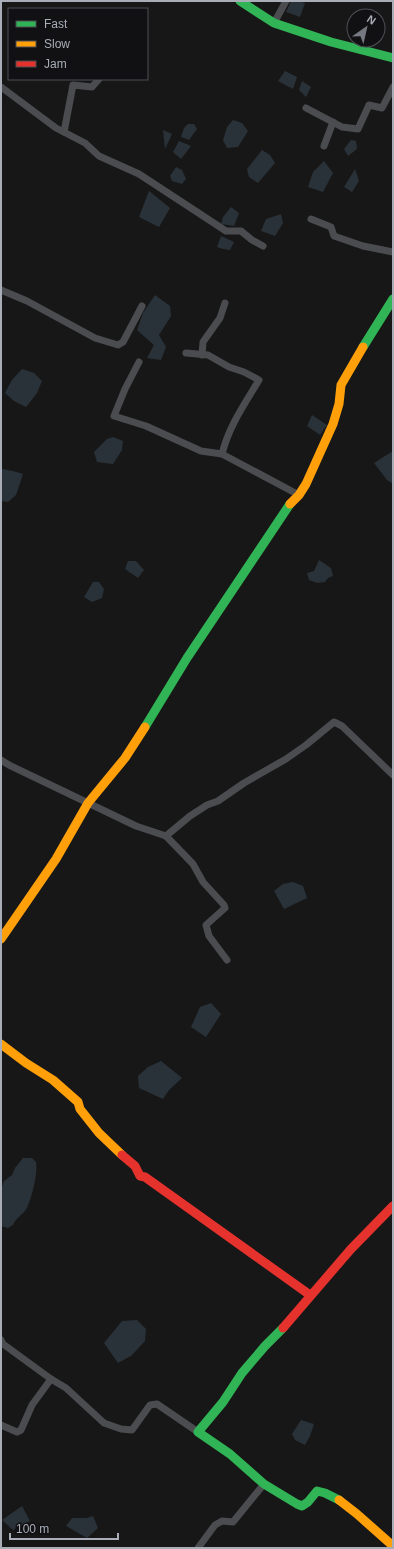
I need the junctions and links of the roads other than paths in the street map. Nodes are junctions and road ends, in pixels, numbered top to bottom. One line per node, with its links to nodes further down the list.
1 (240, 1): 3 (street)
2 (286, 1): 3 (street)
3 (274, 23): 4 (street)
4 (393, 58)
5 (98, 80): 10 (street)
6 (1, 87): 10 (street)
7 (393, 87): 9 (street)
8 (306, 108): 9 (street)
9 (333, 122): 11 (street)
10 (64, 132): 13 (street)
11 (324, 146)
12 (311, 219): 14 (street)
13 (262, 246)
14 (393, 252)
15 (1, 290): 18 (street)
16 (393, 299): 23 (street)
17 (225, 303): 20 (street)
18 (142, 306)
19 (186, 353): 20 (street)
20 (202, 355): 22 (street)
21 (139, 362): 22 (street)
22 (222, 454): 23 (street)
23 (299, 495): 26 (street)
24 (1, 760): 26 (street)
25 (393, 775): 27 (street)
26 (88, 803): 27 (street); 28 (street)
27 (166, 836): 29 (street)
28 (1, 939)
29 (227, 960)
30 (1, 1044): 32 (street)
31 (393, 1206): 32 (street)
32 (310, 1296): 36 (street)
33 (2, 1343): 34 (street)
34 (51, 1379): 35 (street); 36 (street)
35 (1, 1425)
36 (198, 1432): 37 (street)
37 (264, 1484): 38 (street); 39 (street)
38 (393, 1546)
39 (198, 1548)

